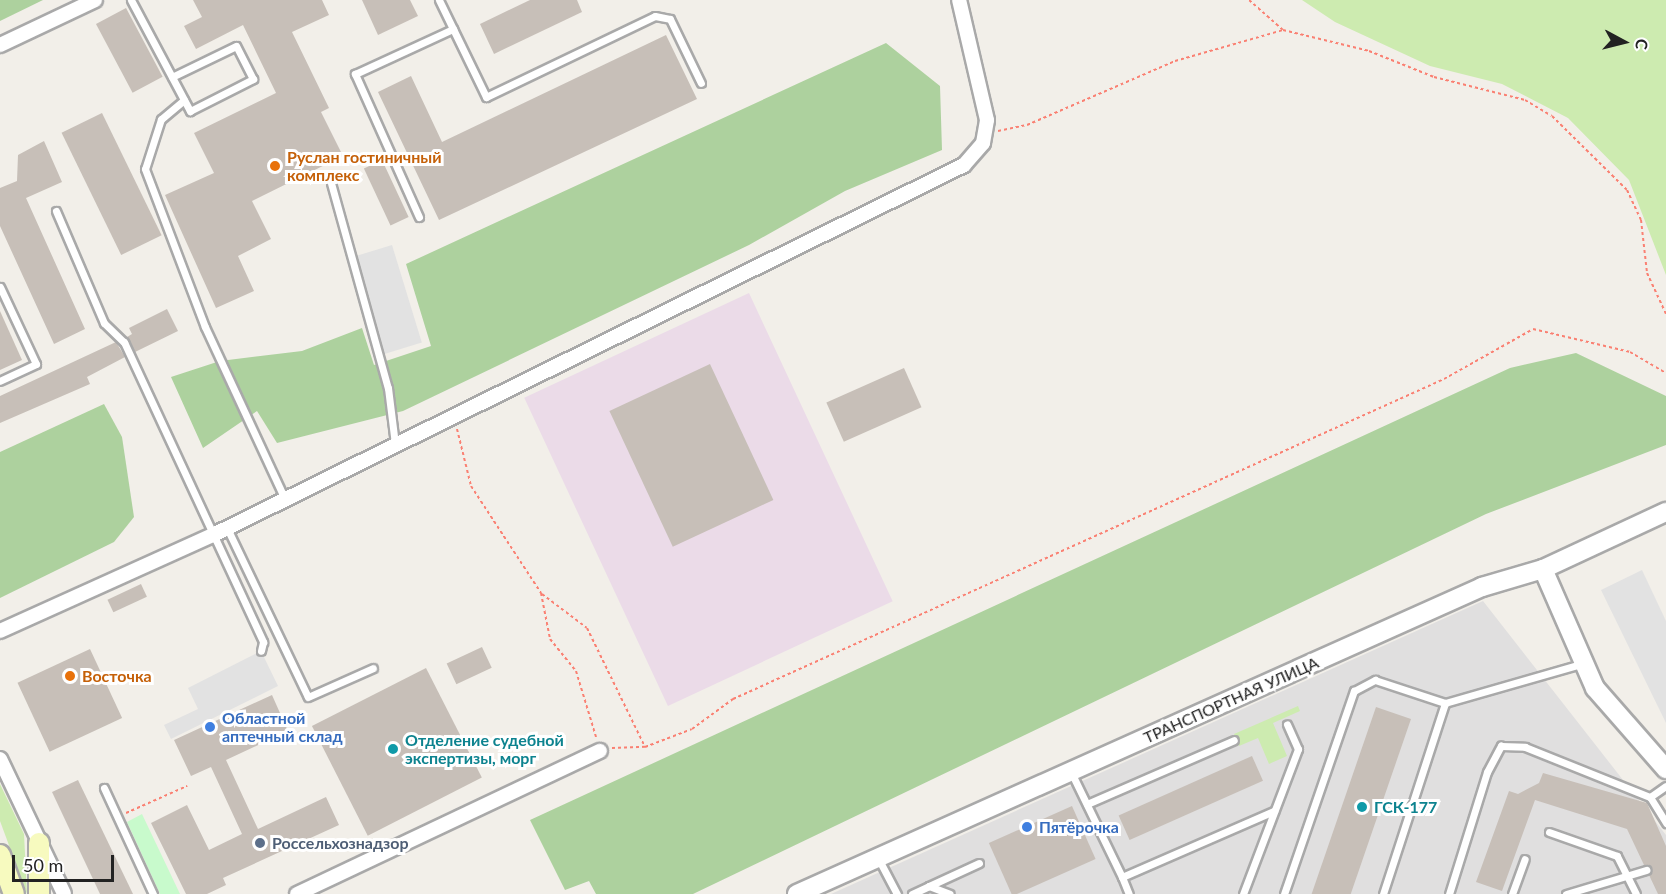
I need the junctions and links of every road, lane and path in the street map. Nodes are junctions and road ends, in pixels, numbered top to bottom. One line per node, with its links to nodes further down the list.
1 (95, 0): 8 (street)
2 (131, 0): 9 (lane)
3 (439, 0): 6 (lane)
4 (959, 0): 12 (street)
5 (1249, 0): 7 (path)
6 (453, 29): 10 (lane); 15 (lane)
7 (1283, 30): 12 (path); 17 (path)
8 (0, 45)
9 (172, 77): 11 (lane); 11 (lane)
10 (701, 83)
11 (184, 100): 22 (lane)
12 (987, 132): 20 (street)
13 (331, 183): 21 (lane)
14 (56, 211): 25 (lane)
15 (420, 217)
16 (0, 287): 19 (lane)
17 (1666, 314)
18 (1666, 373): 35 (path)
19 (0, 381)
20 (446, 420): 21 (street); 27 (path)
21 (395, 444): 22 (street)
22 (285, 499): 24 (street)
23 (1666, 512): 26 (street, ТРАНСПОРТНАЯ УЛИЦА)
24 (227, 528): 25 (street); 31 (lane)
25 (213, 535): 28 (street); 29 (lane)
26 (1543, 569): 30 (street); 39 (street, ТРАНСПОРТНАЯ УЛИЦА)
27 (541, 593): 35 (path); 36 (path)
28 (0, 630)
29 (261, 651)
30 (1581, 664): 32 (lane); 38 (street)
31 (373, 668)
32 (1445, 704): 69 (lane); 70 (lane)
33 (1287, 724): 45 (lane)
34 (1234, 740): 44 (lane)
35 (645, 747): 36 (path)
36 (600, 751): 62 (street)
37 (0, 759): 49 (street)
38 (1666, 769)
39 (1071, 772): 44 (lane); 51 (street, ТРАНСПОРТНАЯ УЛИЦА)
40 (188, 786): 46 (path)
41 (1666, 786): 43 (lane)
42 (104, 789): 46 (lane)
43 (1650, 796): 47 (lane); 71 (lane)
44 (1087, 804): 55 (lane)
45 (1274, 811): 55 (lane); 68 (lane)
46 (117, 817): 61 (lane)
47 (1666, 824)
48 (1549, 832): 56 (lane)
49 (39, 843): 59 (main road); 60 (street)
50 (0, 855): 58 (main road)
51 (878, 858): 63 (street, ТРАНСПОРТНАЯ УЛИЦА); 64 (lane)
52 (1525, 859): 72 (lane)
53 (979, 863): 57 (lane)
54 (1646, 870): 56 (lane)
55 (1122, 877): 67 (lane)
56 (1628, 878): 73 (lane); 74 (lane)
57 (929, 886): 65 (lane); 66 (lane)
58 (14, 894)
59 (39, 894)
60 (64, 894)
61 (153, 894)
62 (297, 894)
63 (797, 894)
64 (897, 894)
65 (912, 894)
66 (950, 894)
67 (1129, 894)
68 (1243, 894)
69 (1284, 894)
70 (1383, 894)
71 (1449, 894)
72 (1512, 894)
73 (1566, 894)
74 (1636, 894)

